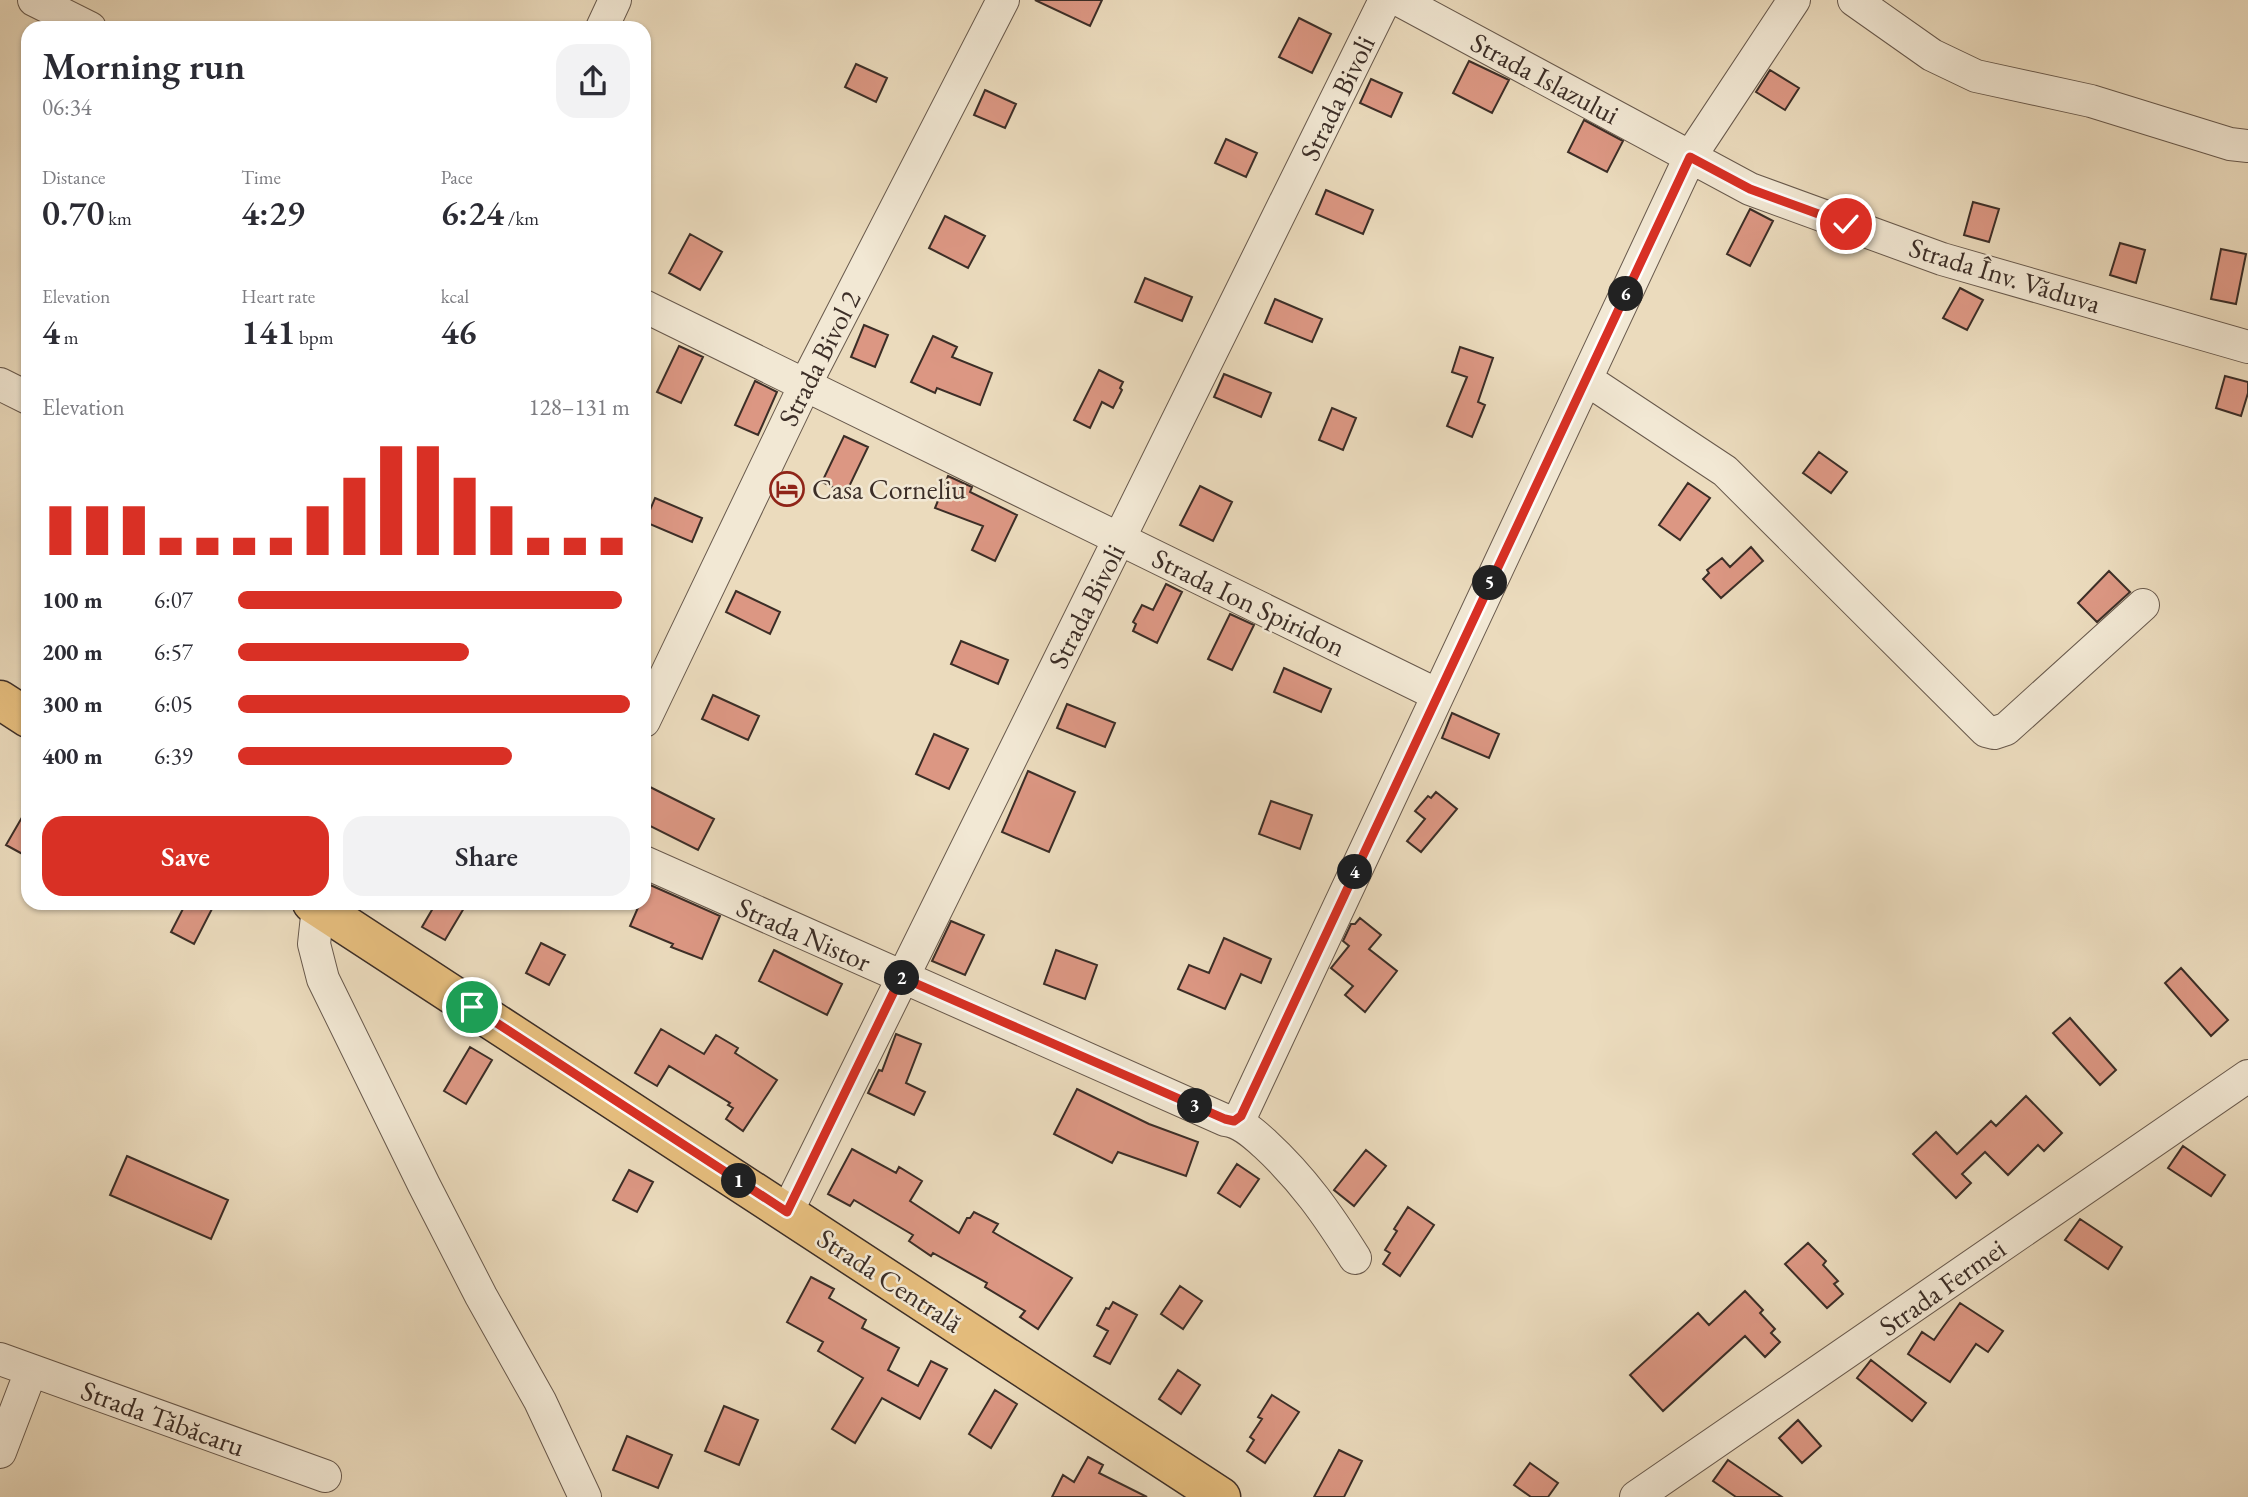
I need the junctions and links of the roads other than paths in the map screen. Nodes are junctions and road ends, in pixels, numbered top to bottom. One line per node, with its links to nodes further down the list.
1 (34, 0): 8 (street)
2 (615, 0): 9 (street)
3 (1003, 0): 16 (street, Strada Bivol 2)
4 (1385, 0): 18 (street, Strada Bivoli)
5 (1399, 0): 11 (street, Strada Islazului)
6 (1794, 0): 11 (street)
7 (1854, 0): 10 (street)
8 (76, 21)
9 (605, 21)
10 (2248, 146)
11 (1690, 157): 13 (street, Strada Înv. Văduva); 14 (street)
12 (651, 309): 16 (street, Strada Ion Spiridon)
13 (2248, 346)
14 (1586, 379): 19 (street); 20 (street)
15 (0, 384): 17 (street)
16 (805, 385): 18 (street, Strada Ion Spiridon); 22 (street, Strada Bivol 2)
17 (21, 394)
18 (1121, 538): 20 (street, Strada Ion Spiridon); 27 (street, Strada Bivoli)
19 (2143, 605)
20 (1438, 695): 29 (street)
21 (0, 700): 23 (main road)
22 (651, 706)
23 (21, 714)
24 (651, 865): 27 (street, Strada Nistor)
25 (315, 910): 36 (street)
26 (323, 910): 30 (main road, Strada Centrală)
27 (901, 977): 29 (street, Strada Nistor); 30 (street, Strada Bivoli)
28 (2248, 1076): 38 (street, Strada Fermei)
29 (1234, 1121): 31 (street, Strada Nistor)
30 (787, 1212): 37 (main road, Strada Centrală)
31 (1355, 1258)
32 (0, 1359): 33 (street, Strada Tăbăcaru)
33 (31, 1371): 34 (street); 35 (street, Strada Tăbăcaru)
34 (0, 1452)
35 (326, 1476)
36 (585, 1497)
37 (1221, 1497)
38 (1636, 1497)

